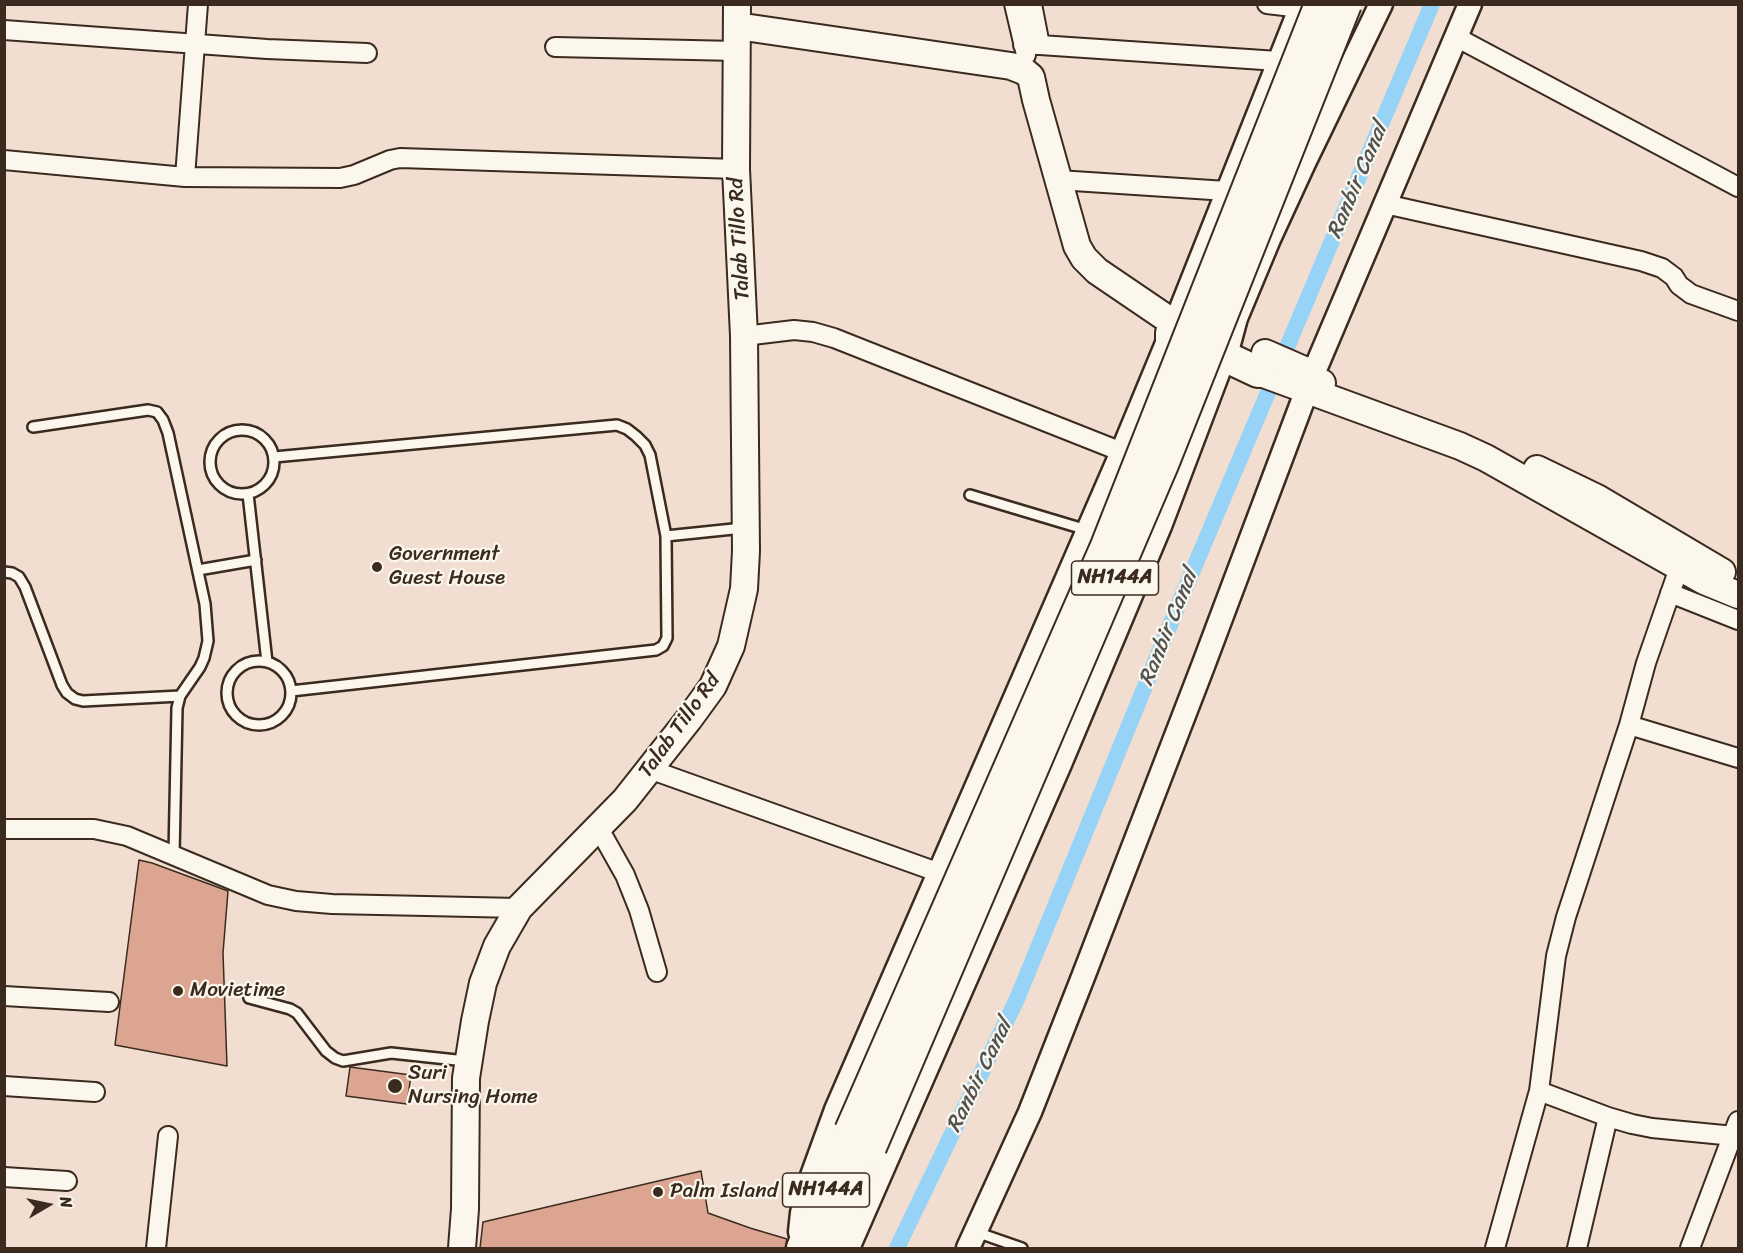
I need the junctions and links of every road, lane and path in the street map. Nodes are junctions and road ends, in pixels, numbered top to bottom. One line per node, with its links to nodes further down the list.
1 (198, 4): 12 (street)
2 (1014, 4): 13 (street)
3 (1032, 4): 13 (street)
4 (1268, 4): 8 (street)
5 (1346, 4): 70 (highway, NH144A, bridge)
6 (1381, 4): 29 (street)
7 (1470, 4): 11 (street)
8 (1308, 6): 17 (street); 70 (highway, NH144A, bridge)
9 (737, 15): 15 (main road, Talab Tillo Rd); 18 (main road)
10 (4, 30): 12 (street)
11 (1456, 37): 23 (street); 25 (street)
12 (196, 44): 16 (street); 21 (street)
13 (1031, 45): 17 (street); 18 (street)
14 (555, 47): 15 (street)
15 (737, 51): 20 (main road, Talab Tillo Rd)
16 (367, 53)
17 (1278, 61): 24 (street)
18 (1031, 77): 22 (main road)
19 (4, 160): 21 (street)
20 (736, 169): 21 (street); 28 (main road, Talab Tillo Rd)
21 (185, 177)
22 (1058, 180): 24 (street); 27 (main road)
23 (1738, 187)
24 (1227, 191): 27 (street)
25 (1385, 204): 26 (street); 31 (street)
26 (1738, 311)
27 (1173, 329): 29 (highway); 29 (highway); 33 (street)
28 (744, 336): 33 (street); 37 (main road, Talab Tillo Rd)
29 (1227, 346): 30 (highway); 77 (street)
30 (1261, 362): 31 (main road)
31 (1306, 381): 41 (main road); 44 (main road); 73 (street)
32 (33, 427): 42 (lane)
33 (1122, 452): 38 (street)
34 (274, 457): 35 (lane); 35 (lane); 39 (lane)
35 (248, 494): 40 (lane)
36 (970, 495): 38 (lane)
37 (746, 528): 39 (lane); 53 (main road, Talab Tillo Rd)
38 (1087, 530): 57 (street)
39 (666, 536): 49 (lane)
40 (256, 560): 42 (lane); 48 (lane)
41 (1679, 568): 45 (street); 46 (main road)
42 (198, 570): 50 (lane)
43 (4, 572): 50 (lane)
44 (1738, 580)
45 (1670, 593): 47 (street); 51 (street)
46 (1738, 596)
47 (1738, 620)
48 (267, 662): 49 (lane); 49 (lane)
49 (291, 692)
50 (180, 696): 56 (lane)
51 (1629, 725): 52 (street); 65 (street)
52 (1738, 759)
53 (649, 769): 54 (main road, Talab Tillo Rd); 57 (street)
54 (598, 827): 58 (main road, Talab Tillo Rd); 59 (street)
55 (10, 829): 56 (street)
56 (174, 855): 58 (street)
57 (940, 873): 76 (street)
58 (519, 908): 63 (main road, Talab Tillo Rd)
59 (657, 972)
60 (4, 996): 62 (street)
61 (249, 998): 63 (lane)
62 (109, 1002)
63 (469, 1061): 75 (main road, Talab Tillo Rd)
64 (4, 1086): 66 (street)
65 (1539, 1091): 67 (street); 79 (street)
66 (95, 1092)
67 (1608, 1117): 68 (street); 80 (street)
68 (1736, 1128): 81 (street)
69 (168, 1136): 74 (street)
70 (861, 1139): 76 (highway, NH144A)
71 (4, 1177): 72 (street)
72 (67, 1181)
73 (972, 1240): 78 (lane)
74 (156, 1248)
75 (462, 1248)
76 (811, 1248)
77 (848, 1248)
78 (1022, 1248)
79 (1495, 1248)
80 (1577, 1248)
81 (1690, 1248)

